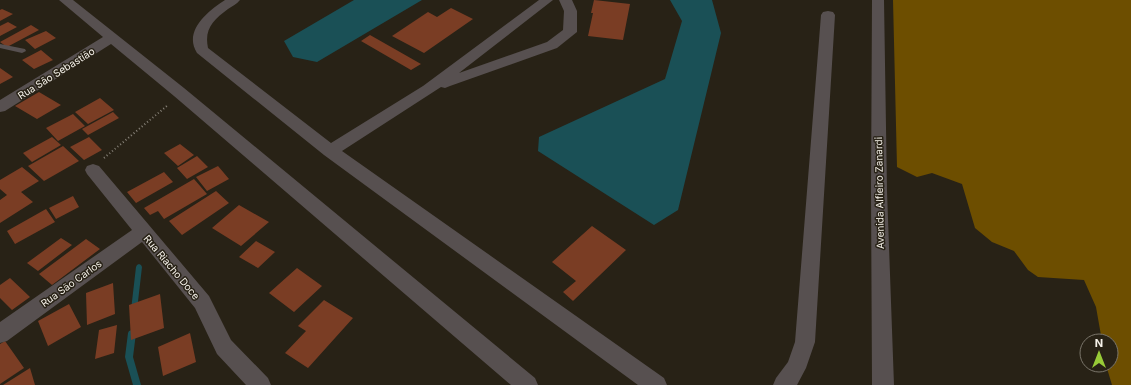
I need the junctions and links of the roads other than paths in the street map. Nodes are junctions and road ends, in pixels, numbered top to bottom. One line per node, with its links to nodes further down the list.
1 (65, 0): 7 (street)
2 (234, 0): 12 (street)
3 (547, 0): 10 (street)
4 (565, 0): 10 (street)
5 (873, 2): 20 (street, Avenida Alfieiro Zanardi)
6 (828, 15): 19 (street)
7 (111, 38): 11 (street, Rua São Sebastião); 17 (street)
8 (0, 46): 9 (lane)
9 (22, 51)
10 (428, 89): 12 (street)
11 (0, 107)
12 (330, 151): 18 (street)
13 (92, 170): 14 (street, Rua Riacho Doce)
14 (142, 232): 15 (street, Rua São Carlos); 16 (street, Rua Riacho Doce)
15 (0, 334)
16 (260, 385)
17 (527, 385)
18 (656, 385)
19 (784, 385)
20 (883, 385)

